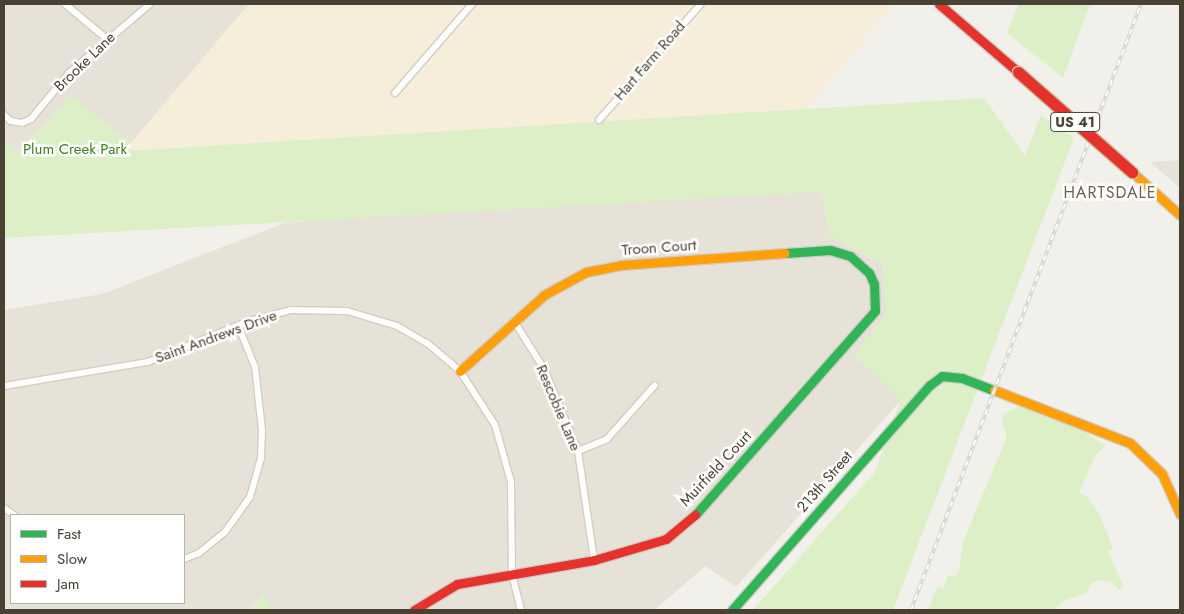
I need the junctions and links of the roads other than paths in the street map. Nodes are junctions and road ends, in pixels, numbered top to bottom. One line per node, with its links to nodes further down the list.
1 (65, 4): 6 (street)
2 (150, 4): 6 (street, Brooke Lane)
3 (472, 4): 7 (street)
4 (701, 4): 9 (street, Hart Farm Road)
5 (939, 4): 10 (main road, US 41, bridge)
6 (106, 39): 8 (street, Brooke Lane)
7 (395, 93)
8 (4, 115)
9 (599, 120)
10 (1180, 216)
11 (874, 292): 12 (main road, Troon Court); 20 (main road, Muirfield Court)
12 (514, 321): 14 (main road, Troon Court); 17 (street, Rescobie Lane)
13 (238, 325): 14 (street, Saint Andrews Drive); 16 (street, Saint Andrews Drive); 19 (street)
14 (460, 371): 21 (street, Saint Andrews Drive)
15 (655, 385): 17 (street)
16 (4, 386)
17 (578, 451): 20 (street, Rescobie Lane)
18 (1180, 514): 24 (main road, 213th Street)
19 (185, 559)
20 (594, 560): 21 (main road, Muirfield Court)
21 (512, 574): 22 (main road, Muirfield Court); 23 (street, Saint Andrews Drive)
22 (414, 610)
23 (521, 610)
24 (732, 610)

